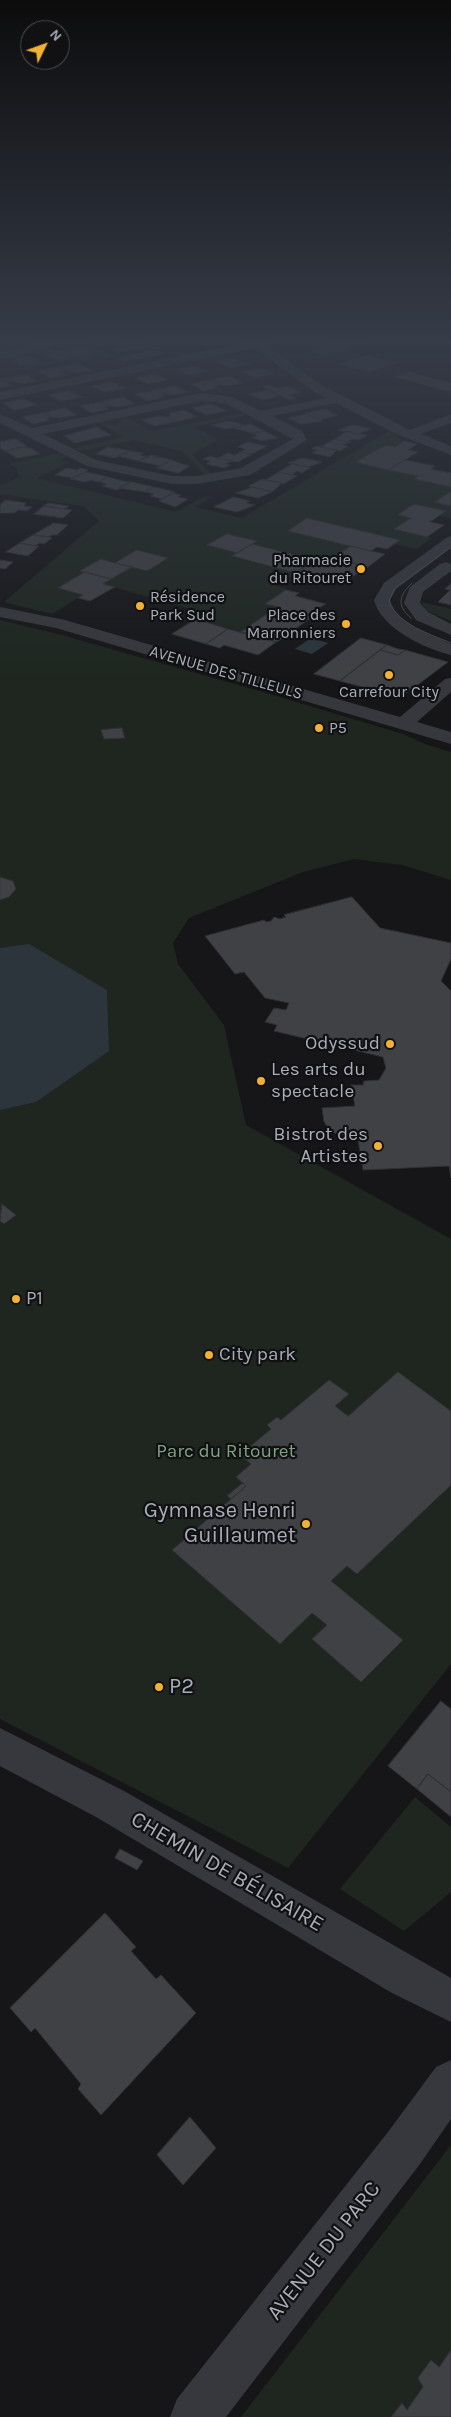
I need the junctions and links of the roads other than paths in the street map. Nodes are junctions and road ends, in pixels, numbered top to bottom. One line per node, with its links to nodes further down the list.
1 (77, 456): 2 (street)
2 (273, 456)
3 (451, 541): 7 (street)
4 (451, 562): 6 (street)
5 (0, 612): 9 (street, AVENUE DES TILLEULS)
6 (451, 630)
7 (451, 650)
8 (451, 684): 9 (street)
9 (404, 724): 10 (street, AVENUE DES TILLEULS)
10 (451, 738)
11 (0, 1746): 12 (street, CHEMIN DE BÉLISAIRE)
12 (451, 2000)
13 (451, 2082): 14 (street, AVENUE DU PARC)
14 (195, 2417)

